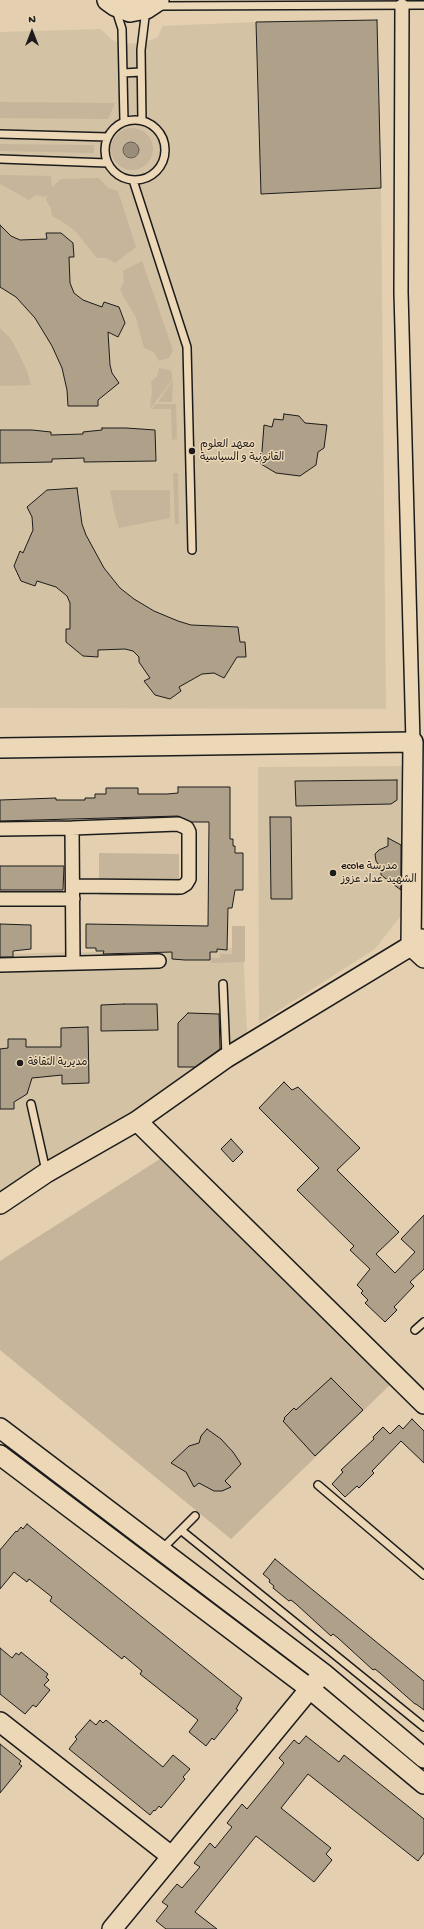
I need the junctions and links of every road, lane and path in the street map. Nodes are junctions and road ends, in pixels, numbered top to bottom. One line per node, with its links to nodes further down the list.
1 (109, 1): 2 (main road); 6 (lane)
2 (152, 5): 4 (lane); 5 (lane)
3 (424, 5): 4 (lane)
4 (402, 6): 15 (street)
5 (141, 72): 6 (lane); 7 (lane)
6 (123, 73): 8 (lane)
7 (142, 121): 8 (lane); 13 (lane)
8 (124, 122): 10 (lane)
9 (0, 134): 10 (lane)
10 (108, 137): 12 (lane)
11 (0, 159): 12 (lane)
12 (107, 163): 13 (lane)
13 (133, 180): 14 (lane)
14 (192, 550)
15 (412, 742): 16 (street); 21 (street)
16 (0, 748)
17 (72, 828): 18 (street); 19 (street); 19 (street)
18 (0, 829)
19 (72, 892): 20 (street); 23 (street)
20 (0, 899)
21 (420, 947): 26 (street)
22 (159, 961): 23 (street)
23 (73, 963): 24 (street)
24 (0, 965)
25 (223, 984): 26 (lane)
26 (226, 1058): 28 (street)
27 (31, 1104): 29 (lane)
28 (137, 1121): 29 (street); 33 (street)
29 (46, 1173): 30 (street)
30 (0, 1204)
31 (424, 1322): 32 (lane)
32 (415, 1330)
33 (424, 1404)
34 (0, 1428): 39 (street)
35 (0, 1455): 42 (street)
36 (318, 1485): 40 (lane)
37 (195, 1516): 38 (lane)
38 (182, 1531): 39 (lane); 44 (lane)
39 (162, 1549): 41 (street)
40 (424, 1575)
41 (323, 1673): 42 (street); 45 (street)
42 (310, 1689): 46 (street); 47 (street)
43 (0, 1722): 47 (street)
44 (424, 1727)
45 (424, 1758)
46 (424, 1784)
47 (171, 1856): 48 (street)
48 (112, 1929)

